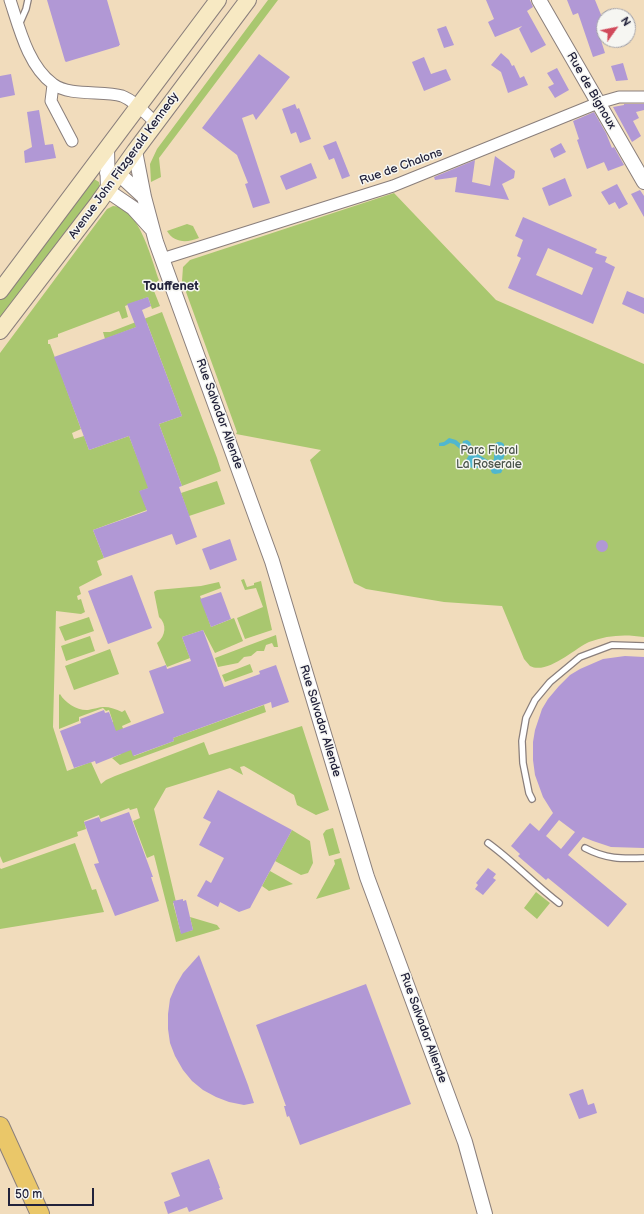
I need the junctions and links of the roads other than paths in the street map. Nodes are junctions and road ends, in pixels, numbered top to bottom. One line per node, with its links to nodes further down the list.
1 (10, 0): 6 (street)
2 (28, 0): 6 (lane)
3 (218, 0): 10 (main road, Avenue John Fitzgerald Kennedy)
4 (248, 0): 11 (main road, Avenue John Fitzgerald Kennedy)
5 (538, 0): 9 (street, Rue de Bignoux)
6 (19, 26): 7 (street)
7 (53, 84): 10 (street); 12 (street)
8 (644, 97): 9 (street, Rue de Chalons)
9 (598, 103): 17 (street, Rue de Bignoux); 21 (street, Rue de Chalons)
10 (138, 107): 11 (street); 13 (main road, Avenue John Fitzgerald Kennedy)
11 (156, 123): 14 (main road, Avenue John Fitzgerald Kennedy)
12 (72, 141)
13 (107, 149): 15 (main road, Avenue John Fitzgerald Kennedy); 16 (street)
14 (135, 151): 16 (main road, Avenue John Fitzgerald Kennedy); 19 (street, Rue Salvador Allende)
15 (89, 172): 16 (street); 22 (main road, Avenue John Fitzgerald Kennedy)
16 (113, 173): 18 (main road, Avenue John Fitzgerald Kennedy); 19 (street)
17 (644, 182)
18 (108, 191): 20 (street, Rue Salvador Allende); 23 (main road, Avenue John Fitzgerald Kennedy)
19 (144, 197): 20 (street, Rue Salvador Allende)
20 (152, 229): 21 (street, Rue Salvador Allende)
21 (162, 259): 34 (street, Rue Salvador Allende)
22 (0, 291)
23 (0, 331)
24 (644, 646): 25 (lane)
25 (532, 799)
26 (488, 843): 29 (lane)
27 (584, 848): 28 (lane)
28 (644, 858)
29 (559, 903)
30 (0, 1126): 33 (main road)
31 (0, 1147): 32 (main road)
32 (30, 1214)
33 (40, 1214)
34 (485, 1214)

